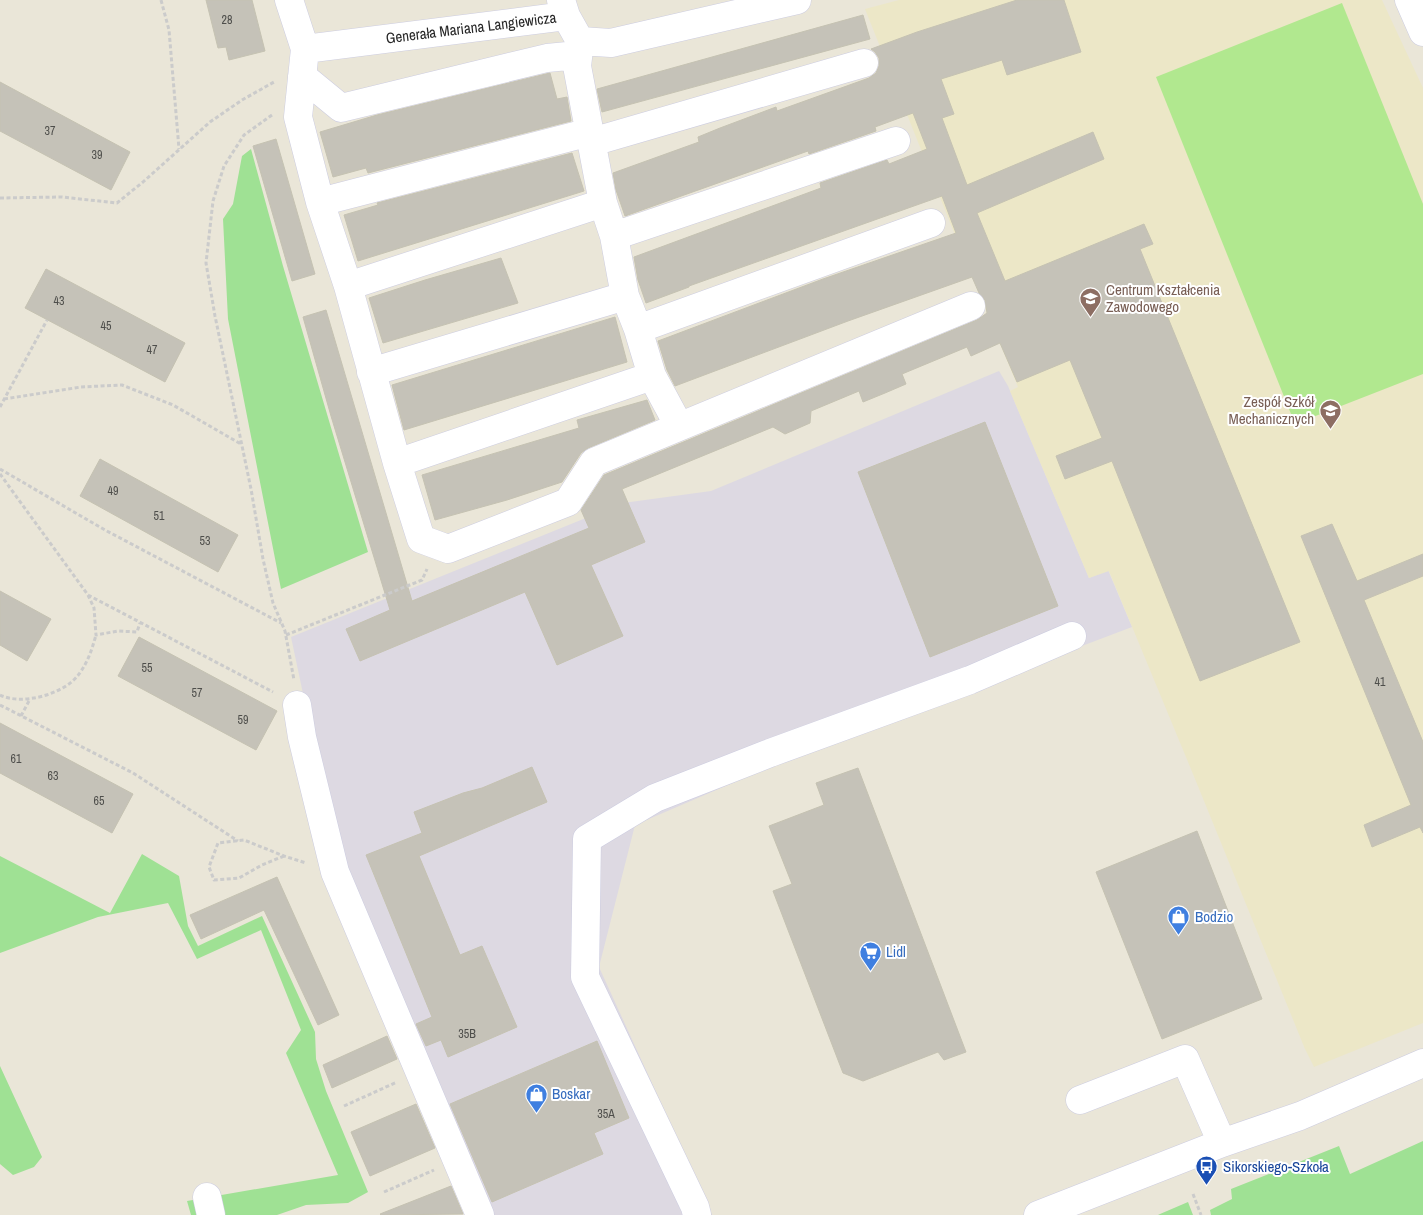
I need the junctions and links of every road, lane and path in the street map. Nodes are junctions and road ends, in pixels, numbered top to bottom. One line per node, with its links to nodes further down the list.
1 (161, 0): 12 (path)
2 (289, 0): 9 (street)
3 (798, 0): 7 (street)
4 (1409, 0): 6 (street)
5 (564, 8): 7 (street, Generała Mariana Langiewicza); 9 (street, Generała Mariana Langiewicza)
6 (1423, 32)
7 (579, 48): 9 (street); 10 (street)
8 (864, 63): 10 (street)
9 (302, 72): 12 (path); 14 (street); 28 (path)
10 (591, 137): 14 (street); 15 (street)
11 (896, 141): 17 (street)
12 (179, 149): 13 (path)
13 (0, 198)
14 (320, 202): 18 (street)
15 (603, 203): 17 (street); 18 (street)
16 (931, 223): 22 (street)
17 (614, 236): 19 (street)
18 (348, 286): 23 (street)
19 (625, 296): 22 (street); 23 (street)
20 (971, 306): 27 (street)
21 (48, 320): 25 (path)
22 (638, 330): 24 (street)
23 (372, 372): 29 (street)
24 (652, 376): 27 (street); 29 (street)
25 (4, 399): 26 (path); 28 (path)
26 (0, 407)
27 (678, 426): 32 (street)
28 (242, 444): 35 (path)
29 (397, 463): 32 (street)
30 (0, 469): 35 (path)
31 (0, 474): 33 (path)
32 (436, 544): 37 (path)
33 (88, 596): 34 (path); 36 (path)
34 (140, 623): 36 (path); 42 (path)
35 (282, 623): 37 (path)
36 (96, 634): 40 (path)
37 (286, 634): 42 (path)
38 (1072, 636): 56 (street)
39 (0, 695): 40 (path)
40 (31, 698): 43 (path)
41 (0, 705): 43 (path)
42 (297, 705): 46 (street)
43 (21, 716): 44 (path)
44 (238, 841): 45 (path); 45 (path)
45 (284, 856): 46 (path)
46 (335, 872): 48 (street)
47 (1423, 1063): 51 (street)
48 (420, 1072): 50 (path); 52 (street)
49 (1080, 1100): 51 (street)
50 (344, 1106)
51 (1222, 1143): 57 (street)
52 (457, 1159): 53 (path); 55 (street)
53 (384, 1192)
54 (1193, 1194): 58 (path)
55 (480, 1215)
56 (697, 1215)
57 (1038, 1215)
58 (1201, 1215)

